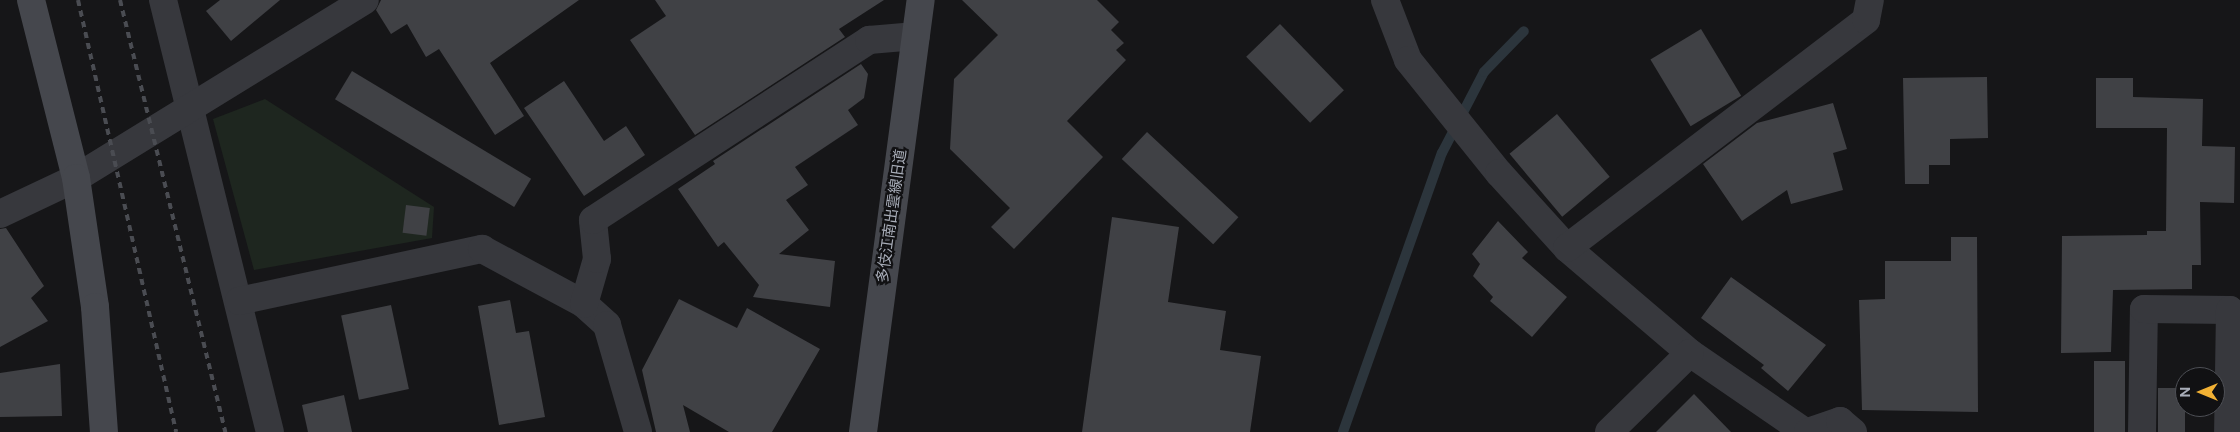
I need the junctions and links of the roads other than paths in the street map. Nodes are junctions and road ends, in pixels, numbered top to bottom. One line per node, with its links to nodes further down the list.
1 (32, 0): 9 (street)
2 (163, 0): 8 (street)
3 (365, 0): 8 (street)
4 (921, 0): 7 (street, 多伎江南出雲線旧道)
5 (1385, 0): 11 (street)
6 (1870, 0): 11 (street)
7 (916, 36): 13 (street); 18 (street, 多伎江南出雲線旧道)
8 (189, 110): 9 (street); 12 (street)
9 (76, 178): 10 (street); 15 (street)
10 (3, 207)
11 (1567, 248): 14 (street)
12 (239, 301): 13 (street); 16 (street)
13 (584, 304): 17 (street)
14 (1690, 353): 19 (street); 20 (street)
15 (104, 432)
16 (270, 432)
17 (638, 432)
18 (863, 432)
19 (1608, 432)
20 (1807, 432): 21 (street)
21 (1853, 432)
22 (2142, 432): 23 (street)
23 (2228, 432)

